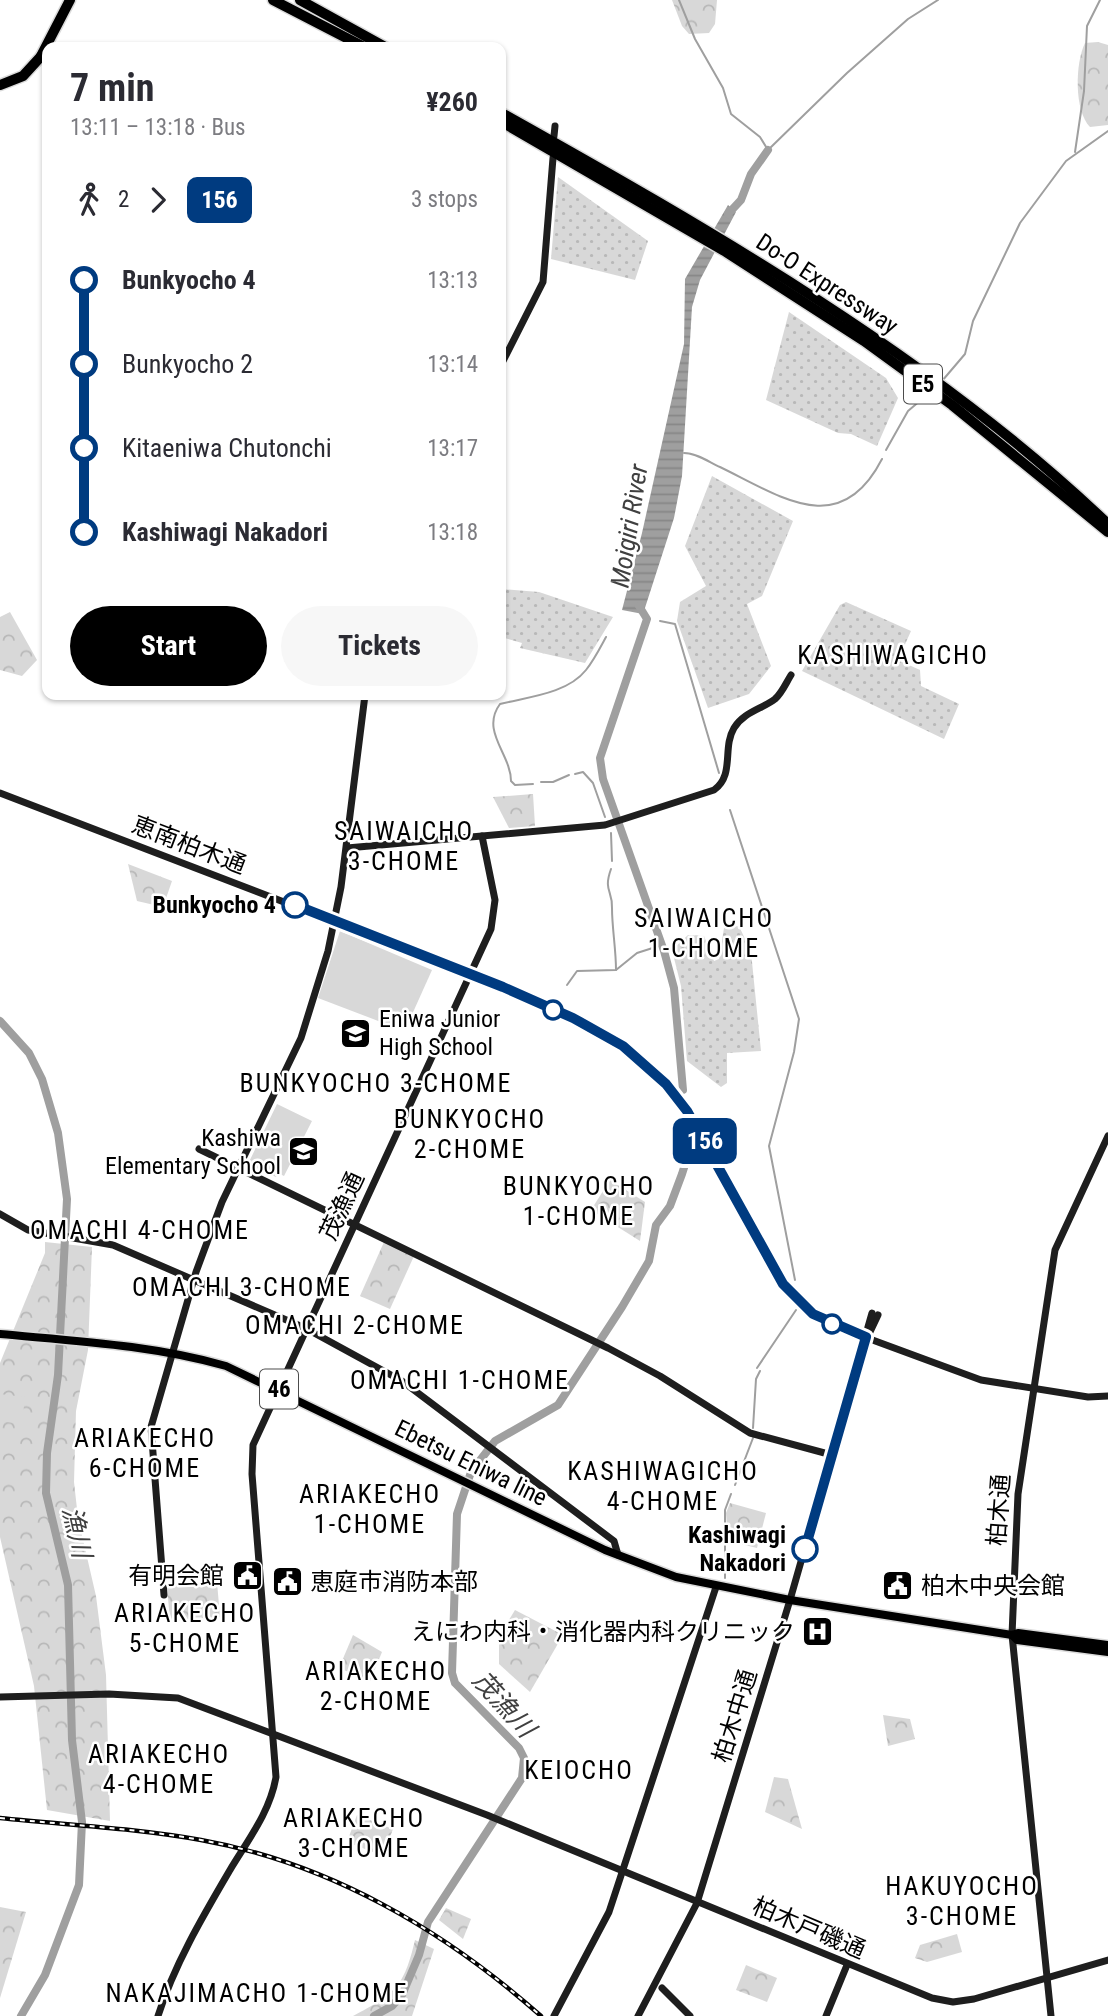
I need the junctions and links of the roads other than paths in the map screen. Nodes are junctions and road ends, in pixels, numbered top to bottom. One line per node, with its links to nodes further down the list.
1 (73, 0): 5 (highway)
2 (273, 0): 6 (highway)
3 (284, 0): 7 (highway)
4 (300, 0): 8 (highway)
5 (50, 42)
6 (355, 42)
7 (356, 42)
8 (376, 42)
9 (42, 54): 10 (highway)
10 (0, 85)
11 (506, 116): 16 (highway, Do-O Expressway / E5)
12 (506, 124): 16 (highway, Do-O Expressway / E5)
13 (555, 126): 14 (street)
14 (554, 136)
15 (553, 158): 18 (street)
16 (701, 233): 17 (highway, Do-O Expressway / E5)
17 (729, 249): 19 (highway, Do-O Expressway / E5); 20 (highway, Do-O Expressway / E5)
18 (506, 355)
19 (1108, 524)
20 (1108, 532)
21 (791, 675): 24 (street)
22 (364, 700): 25 (street)
23 (0, 793): 26 (street, 恵南柏木通)
24 (482, 836): 25 (street); 27 (street, 茂漁通)
25 (347, 848): 26 (street)
26 (336, 922): 27 (street, 恵南柏木通); 30 (street)
27 (471, 974): 32 (street, 茂漁通); 37 (street, 恵南柏木通)
28 (1108, 1136): 40 (street, 柏木通)
29 (199, 1149): 30 (street)
30 (239, 1168): 32 (street); 33 (street)
31 (0, 1214): 33 (street)
32 (355, 1224): 35 (street, 茂漁通); 42 (street)
33 (194, 1280): 35 (street); 38 (street)
34 (875, 1314): 37 (street, 柏木中通)
35 (305, 1328): 39 (street, 茂漁通); 43 (street)
36 (0, 1334): 38 (main road, Ebetsu Eniwa line / 46)
37 (866, 1337): 40 (street, 恵南柏木通); 42 (street, 柏木中通)
38 (173, 1354): 39 (main road, Ebetsu Eniwa line / 46); 45 (street)
39 (278, 1389): 43 (main road, Ebetsu Eniwa line / 46); 51 (street, 茂漁通)
40 (1032, 1389): 41 (street, 恵南柏木通); 47 (street, 柏木通)
41 (1108, 1396)
42 (832, 1455): 46 (street, 柏木中通)
43 (618, 1555): 44 (main road, Ebetsu Eniwa line / 46)
44 (716, 1587): 46 (main road, Ebetsu Eniwa line / 46); 52 (street)
45 (164, 1595)
46 (790, 1600): 47 (main road, Ebetsu Eniwa line / 46); 53 (street, 柏木中通)
47 (1012, 1635): 48 (main road, Ebetsu Eniwa line / 46); 49 (main road, Ebetsu Eniwa line / 46); 56 (street, 柏木通)
48 (1108, 1645)
49 (1108, 1652)
50 (0, 1697): 51 (street, 柏木戸磯通)
51 (272, 1733): 52 (street, 柏木戸磯通); 58 (street, 茂漁通)
52 (621, 1872): 53 (street, 柏木戸磯通); 59 (street)
53 (697, 1903): 55 (street, 柏木戸磯通); 60 (street, 柏木中通)
54 (1108, 1960): 56 (street, 柏木戸磯通)
55 (847, 1965): 56 (street, 柏木戸磯通); 62 (street)
56 (1045, 1977): 63 (street, 柏木通)
57 (662, 1988): 61 (street)
58 (158, 2016)
59 (554, 2016)
60 (638, 2016)
61 (690, 2016)
62 (826, 2016)
63 (1051, 2016)

